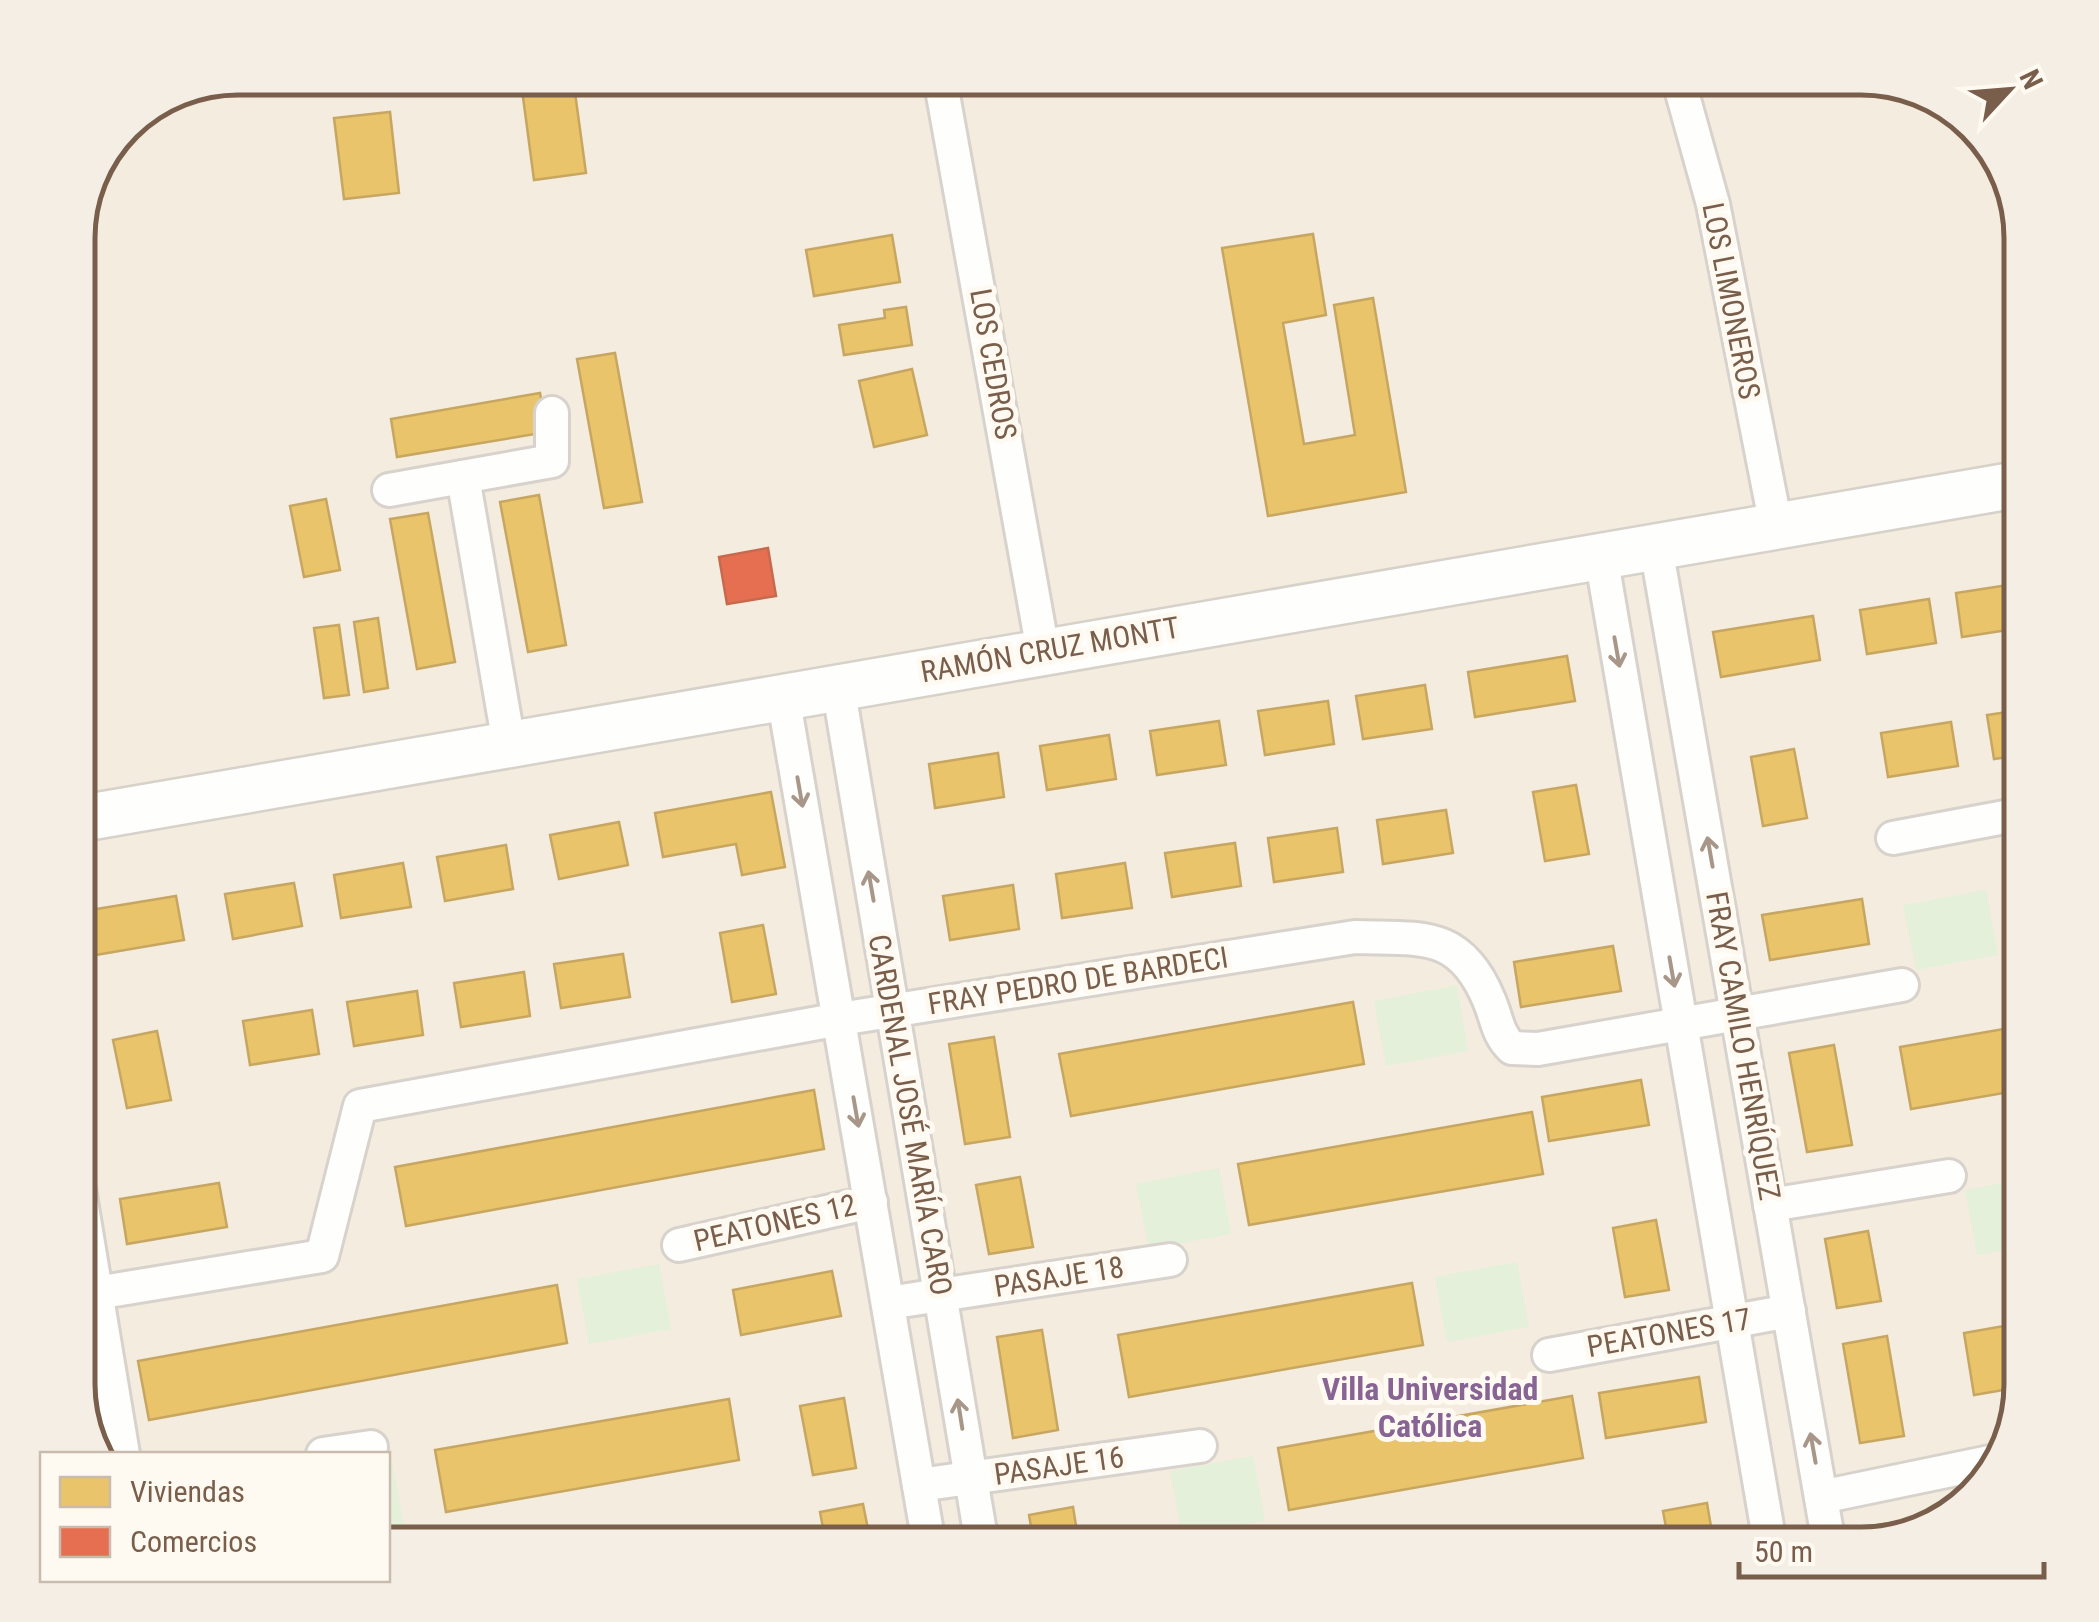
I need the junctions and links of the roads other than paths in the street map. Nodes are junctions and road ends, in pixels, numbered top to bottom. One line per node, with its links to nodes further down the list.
1 (943, 95): 10 (street, LOS CEDROS)
2 (1683, 95): 7 (street, LOS LIMONEROS)
3 (552, 414): 4 (street)
4 (463, 477): 6 (street); 13 (street)
5 (2004, 487): 7 (street, RAMÓN CRUZ MONTT)
6 (390, 490)
7 (1776, 526): 8 (street, RAMÓN CRUZ MONTT)
8 (1656, 547): 9 (street, RAMÓN CRUZ MONTT); 19 (street, FRAY CAMILO HENRÍQUEZ, one-way to 8)
9 (1601, 556): 10 (street, RAMÓN CRUZ MONTT); 21 (street, FRAY CAMILO HENRÍQUEZ, one-way to 21)
10 (1043, 651): 11 (street, RAMÓN CRUZ MONTT)
11 (838, 686): 12 (street, RAMÓN CRUZ MONTT); 18 (street, CARDENAL JOSÉ MARÍA CARO, one-way to 11)
12 (783, 696): 13 (street, RAMÓN CRUZ MONTT); 20 (street, CARDENAL JOSÉ MARÍA CARO, one-way to 20)
13 (508, 744): 14 (street, RAMÓN CRUZ MONTT)
14 (95, 812)
15 (2004, 817): 16 (street)
16 (1893, 838)
17 (1902, 984): 19 (street, FRAY PEDRO DE BARDECI)
18 (892, 1011): 20 (street, FRAY PEDRO DE BARDECI); 21 (street, FRAY PEDRO DE BARDECI); 28 (street, CARDENAL JOSÉ MARÍA CARO)
19 (1738, 1014): 21 (street, FRAY PEDRO DE BARDECI); 24 (street, FRAY CAMILO HENRÍQUEZ)
20 (840, 1019): 23 (street, CARDENAL JOSÉ MARÍA CARO, one-way to 23); 27 (street, FRAY PEDRO DE BARDECI)
21 (1681, 1024): 31 (street, FRAY CAMILO HENRÍQUEZ)
22 (1949, 1176): 24 (street)
23 (871, 1202): 25 (street, PEATONES 12); 29 (street, CARDENAL JOSÉ MARÍA CARO)
24 (1770, 1205): 30 (street, FRAY CAMILO HENRÍQUEZ)
25 (679, 1245)
26 (1170, 1260): 28 (street, PASAJE 18)
27 (95, 1294)
28 (940, 1296): 29 (street, PASAJE 18); 39 (street, CARDENAL JOSÉ MARÍA CARO, one-way to 28)
29 (888, 1303): 40 (street, CARDENAL JOSÉ MARÍA CARO)
30 (1789, 1311): 31 (street, PEATONES 17); 41 (street, FRAY CAMILO HENRÍQUEZ, one-way to 30)
31 (1732, 1321): 33 (street, PEATONES 17); 44 (street, FRAY CAMILO HENRÍQUEZ)
32 (95, 1334): 36 (street)
33 (1548, 1355)
34 (1200, 1446): 39 (street, PASAJE 16)
35 (371, 1448): 37 (street)
36 (123, 1452)
37 (339, 1452)
38 (1978, 1464): 41 (street)
39 (970, 1478): 40 (street, PASAJE 16); 43 (street, CARDENAL JOSÉ MARÍA CARO)
40 (919, 1485): 42 (street, CARDENAL JOSÉ MARÍA CARO)
41 (1822, 1497): 45 (street, FRAY CAMILO HENRÍQUEZ)
42 (926, 1527)
43 (979, 1527)
44 (1767, 1527)
45 (1826, 1527)

